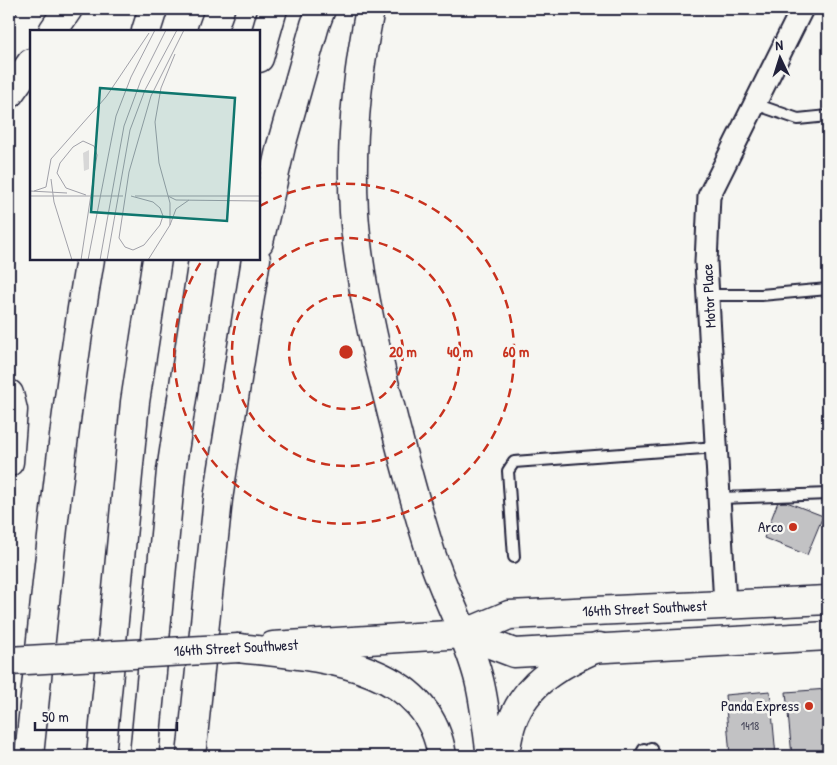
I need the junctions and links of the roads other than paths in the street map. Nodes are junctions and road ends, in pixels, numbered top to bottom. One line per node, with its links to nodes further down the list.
1 (68, 9): 9 (main road)
2 (153, 9): 10 (main road)
3 (203, 9): 11 (main road)
4 (220, 9): 12 (main road)
5 (273, 9): 13 (main road)
6 (320, 9): 18 (main road)
7 (370, 9): 34 (main road)
8 (802, 9): 16 (street, Motor Place)
9 (54, 30)
10 (146, 30)
11 (196, 30)
12 (212, 30)
13 (260, 54)
14 (30, 64): 15 (main road)
15 (9, 94)
16 (755, 104): 17 (lane); 25 (street, Motor Place)
17 (828, 116)
18 (260, 238)
19 (90, 260): 39 (main road)
20 (138, 260): 40 (main road)
21 (157, 260): 41 (main road)
22 (202, 260): 42 (main road)
23 (256, 260): 43 (main road)
24 (828, 289): 25 (lane)
25 (708, 295): 27 (street, Motor Place)
26 (9, 394): 28 (main road)
27 (717, 447): 30 (street, Motor Place); 31 (lane)
28 (9, 462)
29 (828, 494): 30 (lane)
30 (720, 498): 33 (street, Motor Place)
31 (514, 557)
32 (828, 600): 33 (main road, 164th Street Southwest)
33 (725, 605): 34 (main road, 164th Street Southwest)
34 (464, 634): 36 (main road, 164th Street Southwest); 37 (main road, 164th Street Southwest); 45 (main road)
35 (828, 636): 36 (main road, 164th Street Southwest)
36 (598, 647): 46 (main road)
37 (239, 648): 38 (main road, 164th Street Southwest, bridge); 44 (main road)
38 (9, 661)
39 (29, 756)
40 (81, 756)
41 (100, 756)
42 (144, 756)
43 (191, 756)
44 (442, 756)
45 (491, 756)
46 (504, 756)

